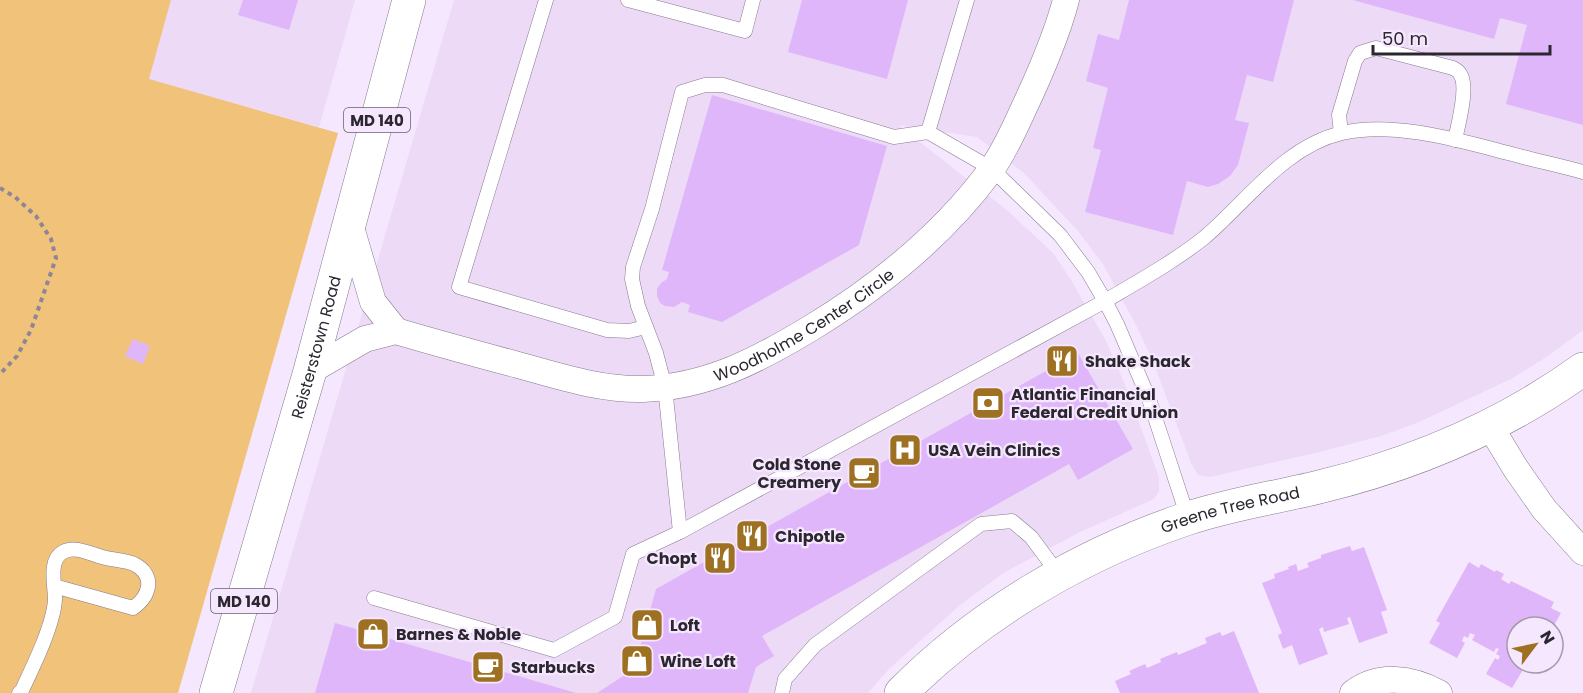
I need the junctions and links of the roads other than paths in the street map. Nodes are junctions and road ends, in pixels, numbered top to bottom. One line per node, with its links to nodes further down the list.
1 (409, 0): 14 (street, Reisterstown Road / MD 140)
2 (546, 0): 16 (lane)
3 (628, 0): 8 (lane)
4 (685, 0): 8 (lane)
5 (753, 0): 8 (lane)
6 (967, 0): 9 (lane)
7 (1066, 0): 12 (street, Woodholme Center Circle)
8 (681, 14)
9 (928, 132): 12 (lane); 16 (lane)
10 (1341, 133): 11 (lane); 11 (lane); 15 (lane)
11 (1455, 140): 13 (lane)
12 (992, 169): 15 (lane); 20 (street, Woodholme Center Circle)
13 (1583, 172)
14 (350, 224): 17 (street); 19 (street, Reisterstown Road / MD 140)
15 (1105, 301): 22 (lane); 23 (lane)
16 (646, 327): 20 (lane)
17 (396, 331): 19 (street, Woodholme Center Circle); 20 (street, Woodholme Center Circle)
18 (1583, 369): 21 (street, Greene Tree Road)
19 (310, 371): 29 (street, Reisterstown Road / MD 140)
20 (665, 387): 23 (lane)
21 (1490, 426): 22 (street, Greene Tree Road); 24 (street)
22 (1188, 518): 25 (street, Greene Tree Road)
23 (680, 532): 27 (lane)
24 (1583, 552)
25 (1060, 576): 30 (lane); 31 (street, Greene Tree Road)
26 (54, 586): 26 (lane); 28 (lane)
27 (375, 598)
28 (19, 693)
29 (216, 693)
30 (782, 693)
31 (901, 693)
32 (1353, 693): 33 (street)
33 (1439, 693)

